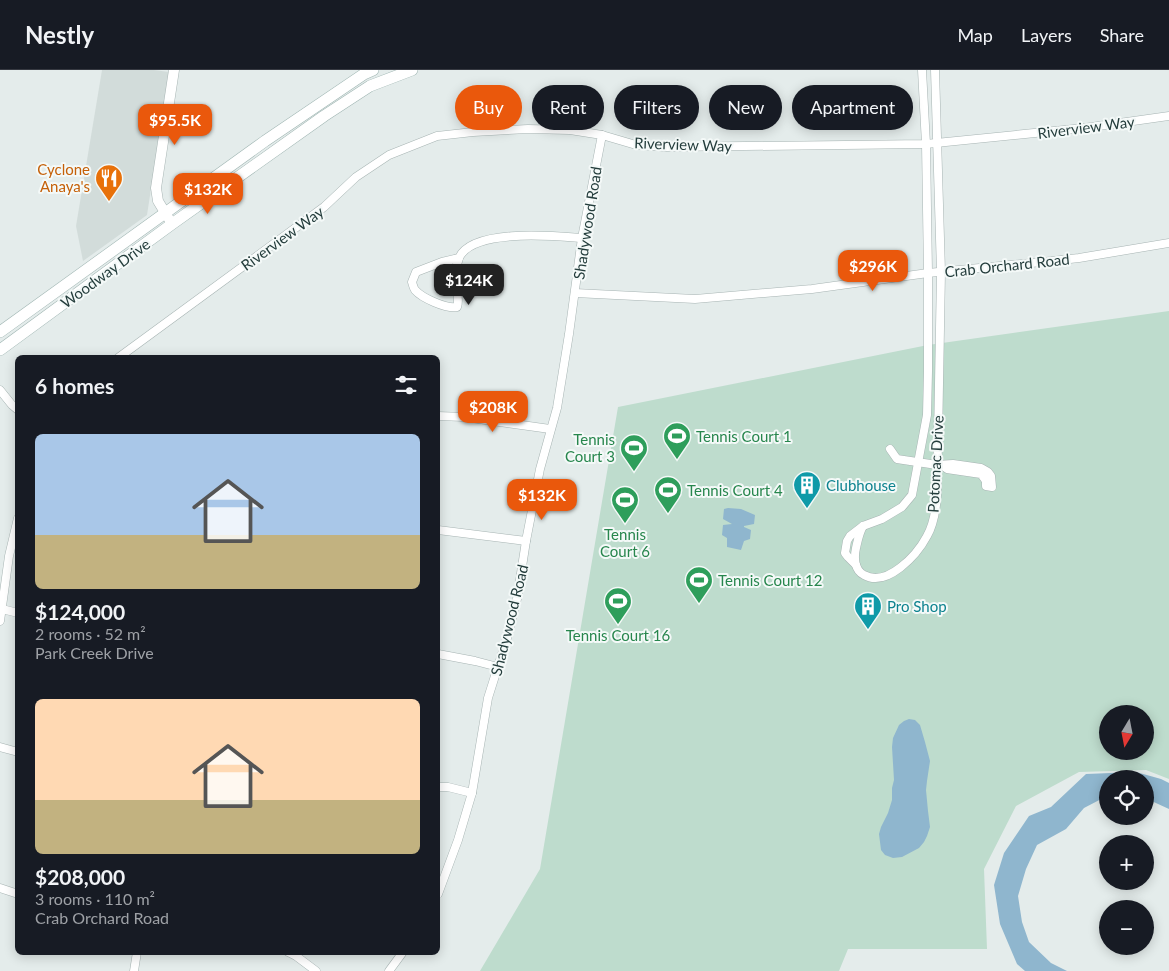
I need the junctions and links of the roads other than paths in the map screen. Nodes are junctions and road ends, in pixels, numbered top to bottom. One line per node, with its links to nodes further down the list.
1 (174, 70): 12 (street)
2 (373, 70): 8 (main road, Woodway Drive)
3 (412, 70): 11 (main road, Woodway Drive)
4 (922, 70): 10 (street, Potomac Drive)
5 (936, 70): 9 (street, Potomac Drive)
6 (1169, 116): 9 (street, Riverview Way)
7 (602, 135): 10 (street, Riverview Way); 14 (street, Shadywood Road); 24 (street, Riverview Way)
8 (265, 141): 11 (main road); 12 (main road, Woodway Drive)
9 (938, 143): 10 (street, Riverview Way); 17 (street, Potomac Drive)
10 (926, 144): 18 (street, Potomac Drive)
11 (273, 153): 13 (main road, Woodway Drive)
12 (165, 212): 13 (street); 19 (main road, Woodway Drive)
13 (172, 224): 20 (main road, Woodway Drive)
14 (582, 238): 16 (street); 21 (street, Shadywood Road)
15 (1169, 243): 17 (street, Crab Orchard Road)
16 (459, 258): 16 (street)
17 (941, 272): 18 (street, Crab Orchard Road); 31 (street, Potomac Drive)
18 (928, 273): 21 (street, Crab Orchard Road); 30 (street, Potomac Drive)
19 (74, 279): 20 (main road); 22 (main road, Woodway Drive)
20 (82, 290): 23 (main road, Woodway Drive)
21 (575, 293): 28 (street, Shadywood Road)
22 (0, 332)
23 (0, 350)
24 (122, 355)
25 (0, 390): 26 (street)
26 (15, 408)
27 (440, 416): 28 (street)
28 (550, 429): 34 (street, Shadywood Road)
29 (890, 449): 30 (street)
30 (918, 462): 31 (street); 31 (street, Potomac Drive)
31 (939, 465): 31 (street)
32 (440, 530): 34 (street)
33 (15, 532): 35 (street)
34 (526, 542): 39 (street, Shadywood Road)
35 (2, 609): 36 (street); 37 (street)
36 (15, 612)
37 (0, 621)
38 (440, 654): 39 (street)
39 (498, 668): 43 (street, Shadywood Road)
40 (0, 747): 41 (street)
41 (15, 751)
42 (440, 787): 43 (street)
43 (472, 793): 45 (street, Shadywood Road)
44 (0, 888): 46 (street)
45 (440, 889)
46 (15, 893)
47 (136, 955): 50 (street)
48 (294, 955): 51 (street)
49 (401, 955): 52 (street)
50 (134, 971)
51 (316, 971)
52 (389, 971)

